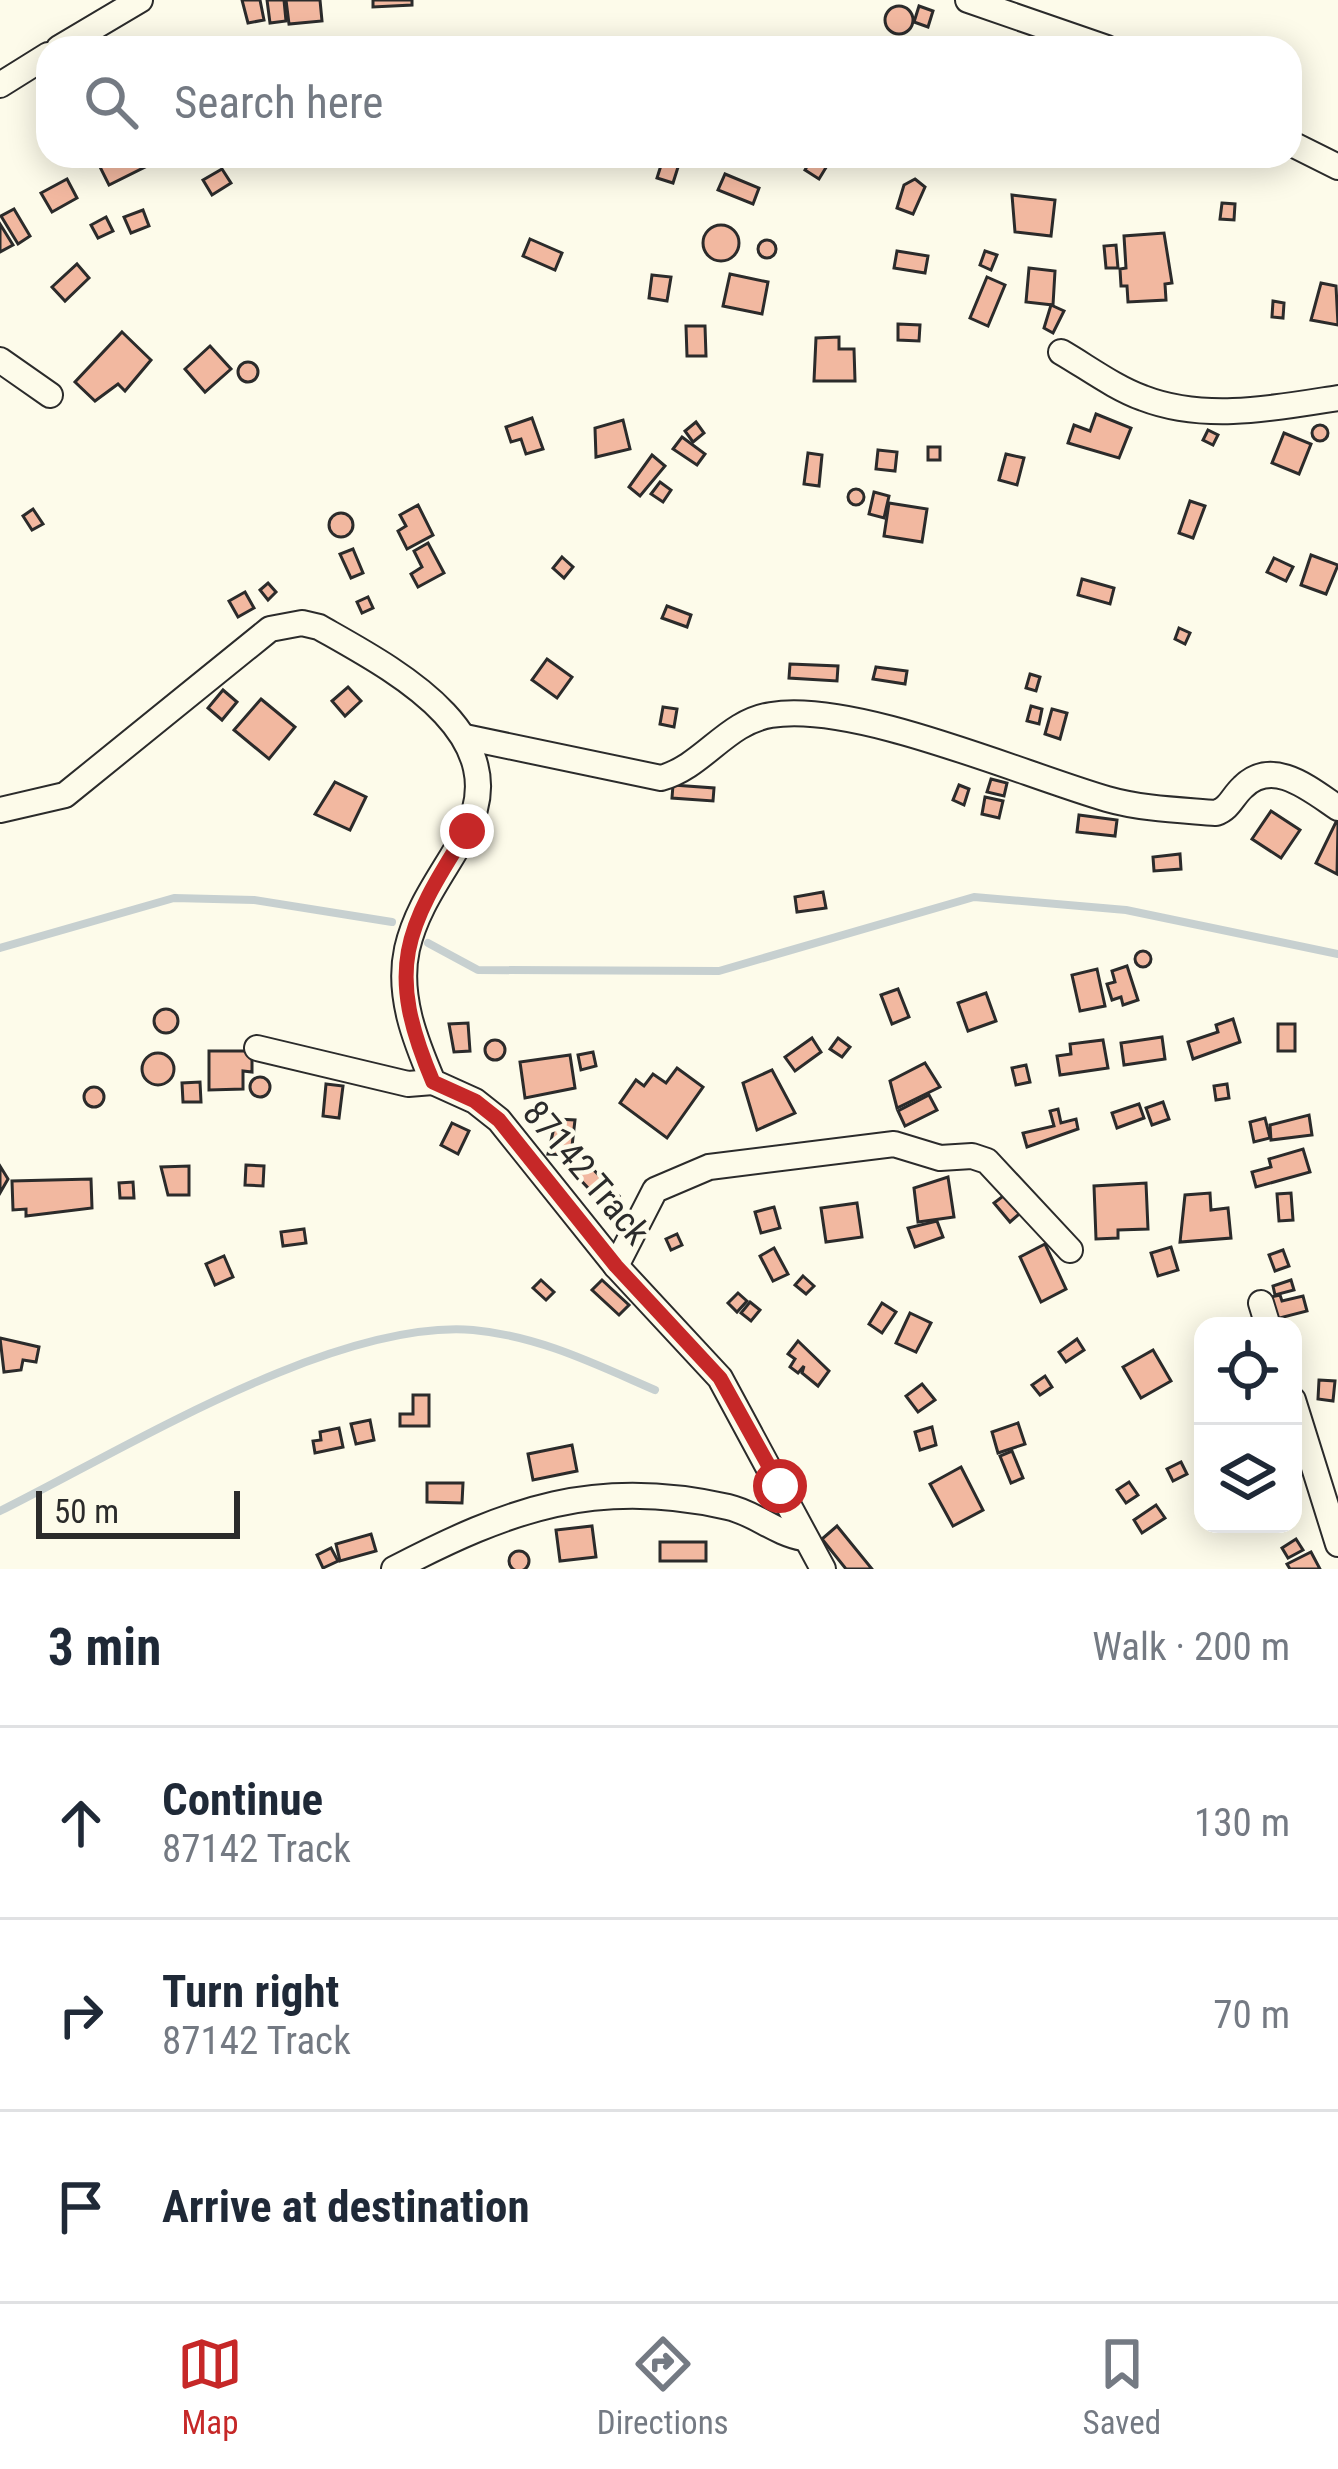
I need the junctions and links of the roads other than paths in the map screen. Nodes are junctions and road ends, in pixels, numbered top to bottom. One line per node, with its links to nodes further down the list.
1 (140, 0): 3 (street)
2 (968, 0): 4 (street)
3 (79, 36)
4 (1072, 36)
5 (36, 62): 6 (street)
6 (0, 85)
7 (1302, 149): 8 (street)
8 (1338, 167)
9 (1061, 352): 12 (street)
10 (0, 360): 11 (street)
11 (50, 395)
12 (1338, 398)
13 (465, 737): 14 (street); 15 (street); 17 (street)
14 (1338, 808)
15 (0, 810)
16 (257, 1048): 17 (street)
17 (433, 1082): 19 (street, 87142 Track)
18 (1070, 1250): 19 (street)
19 (616, 1266): 21 (street, 87142 Track)
20 (1301, 1425): 22 (street)
21 (803, 1538): 23 (street); 24 (street, 87142 Track)
22 (1338, 1544)
23 (394, 1569)
24 (823, 1569)

